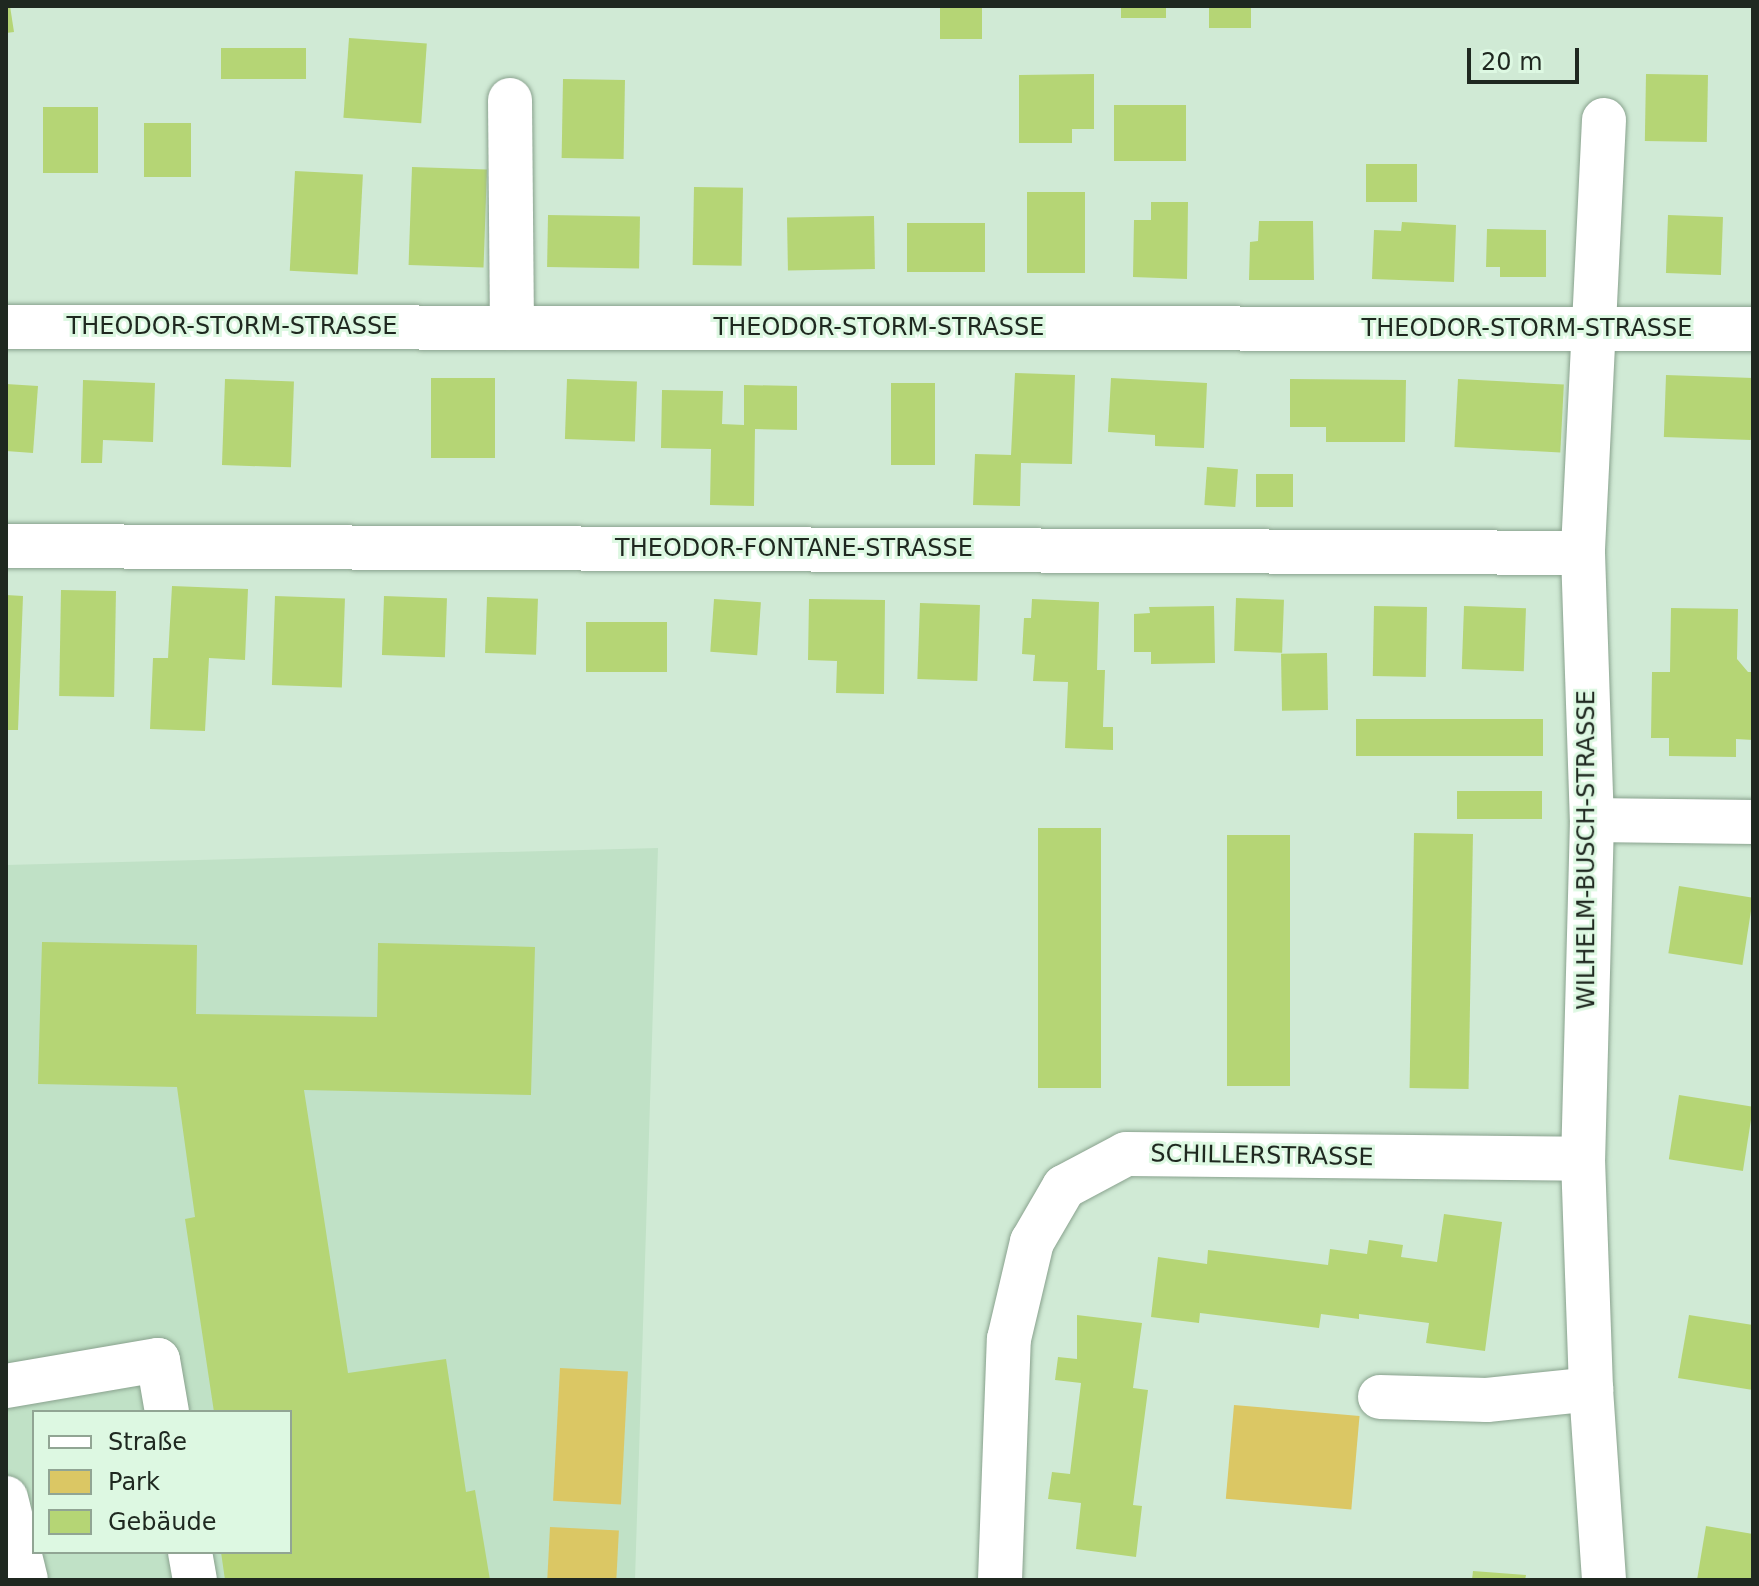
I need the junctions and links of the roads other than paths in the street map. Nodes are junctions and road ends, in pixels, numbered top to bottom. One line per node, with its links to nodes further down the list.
1 (510, 100): 4 (street)
2 (1604, 120): 5 (street, WILHELM-BUSCH-STRASSE)
3 (6, 327): 4 (street, THEODOR-STORM-STRASSE)
4 (512, 328): 5 (street, THEODOR-STORM-STRASSE)
5 (1596, 329): 6 (street, THEODOR-STORM-STRASSE); 8 (street, WILHELM-BUSCH-STRASSE)
6 (1753, 329)
7 (6, 546): 8 (street, THEODOR-FONTANE-STRASSE)
8 (1583, 553): 9 (street, WILHELM-BUSCH-STRASSE)
9 (1592, 820): 10 (street); 11 (street, WILHELM-BUSCH-STRASSE)
10 (1753, 822)
11 (1583, 1159): 13 (street, WILHELM-BUSCH-STRASSE); 20 (street, SCHILLERSTRASSE)
12 (6, 1386): 15 (street)
13 (1591, 1389): 14 (street); 21 (street, WILHELM-BUSCH-STRASSE)
14 (1380, 1397)
15 (167, 1410)
16 (6, 1499): 18 (street)
17 (190, 1554): 19 (street)
18 (26, 1580)
19 (195, 1580)
20 (1000, 1580)
21 (1604, 1580)

